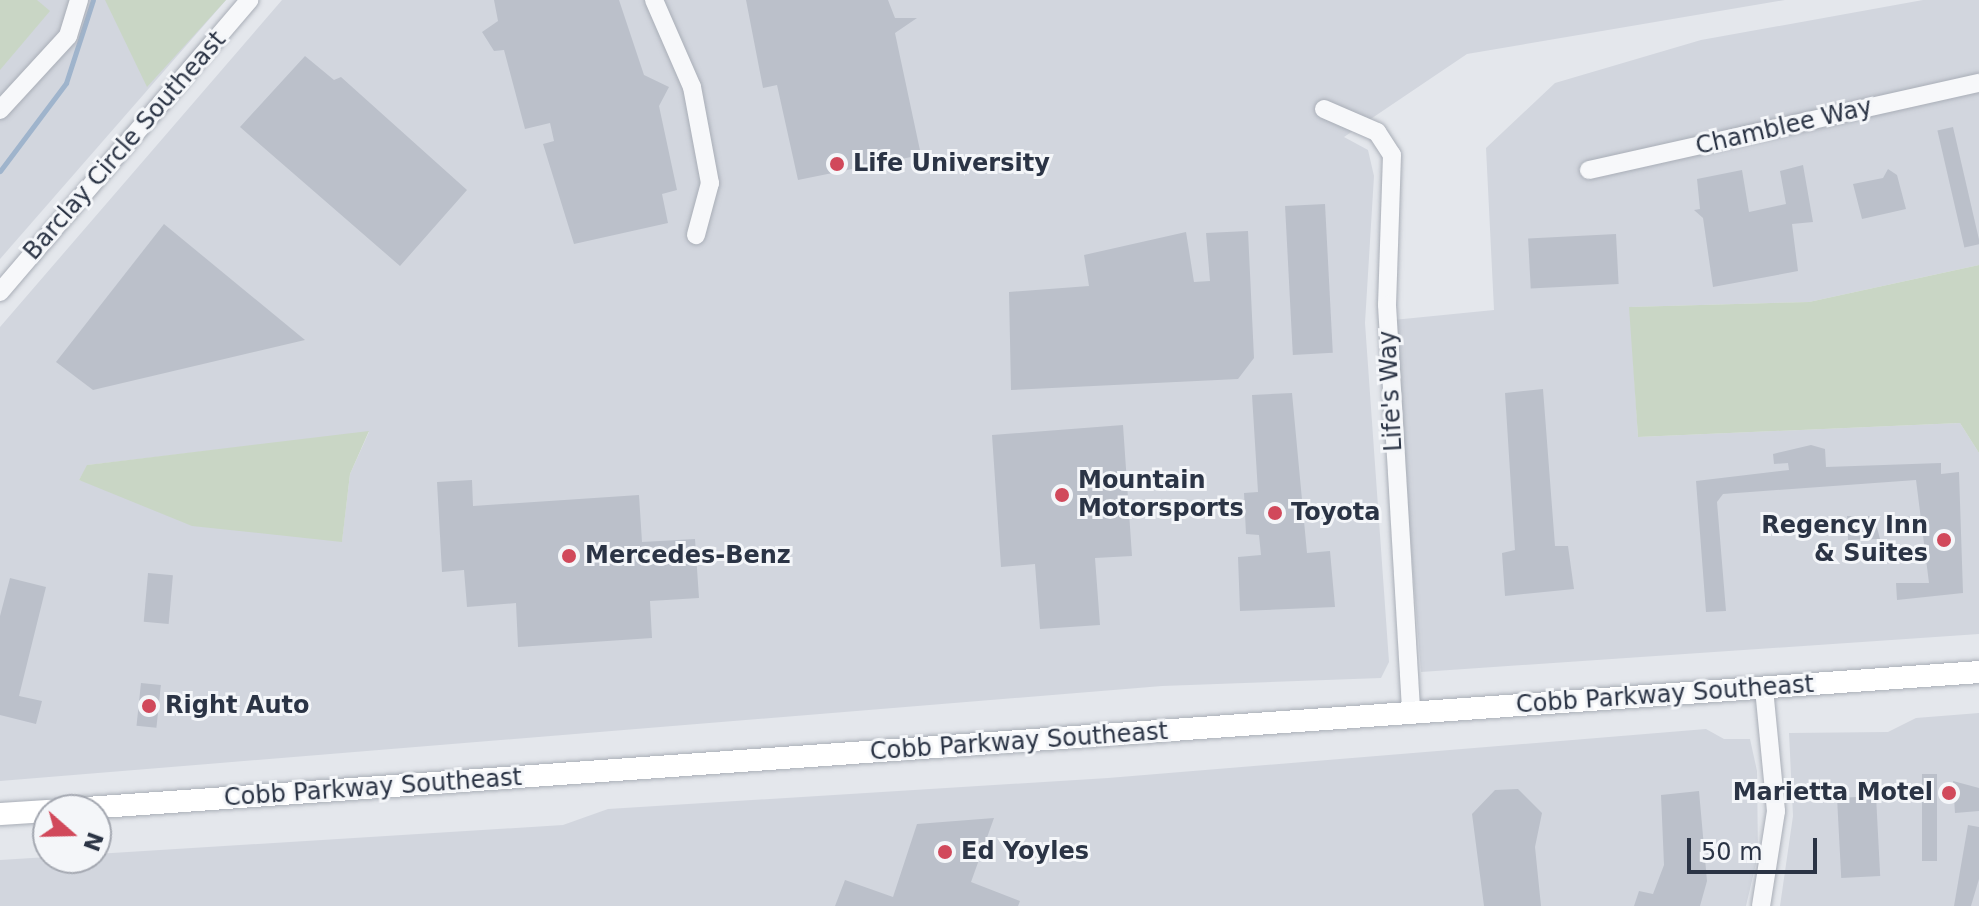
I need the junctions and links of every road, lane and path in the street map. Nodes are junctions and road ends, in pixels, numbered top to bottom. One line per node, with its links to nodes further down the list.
1 (79, 0): 6 (street)
2 (249, 0): 9 (street, Barclay Circle Southeast)
3 (654, 0): 8 (street)
4 (1979, 83): 7 (street, Chamblee Way)
5 (1324, 109): 12 (street, Life's Way)
6 (0, 110)
7 (1589, 170)
8 (696, 235)
9 (2, 285)
10 (1979, 672): 11 (main road, Cobb Parkway Southeast)
11 (1764, 688): 12 (main road, Cobb Parkway Southeast); 16 (street)
12 (1411, 712): 13 (main road, Cobb Parkway Southeast)
13 (112, 806)
14 (32, 812): 15 (main road)
15 (0, 814)
16 (1761, 906)

